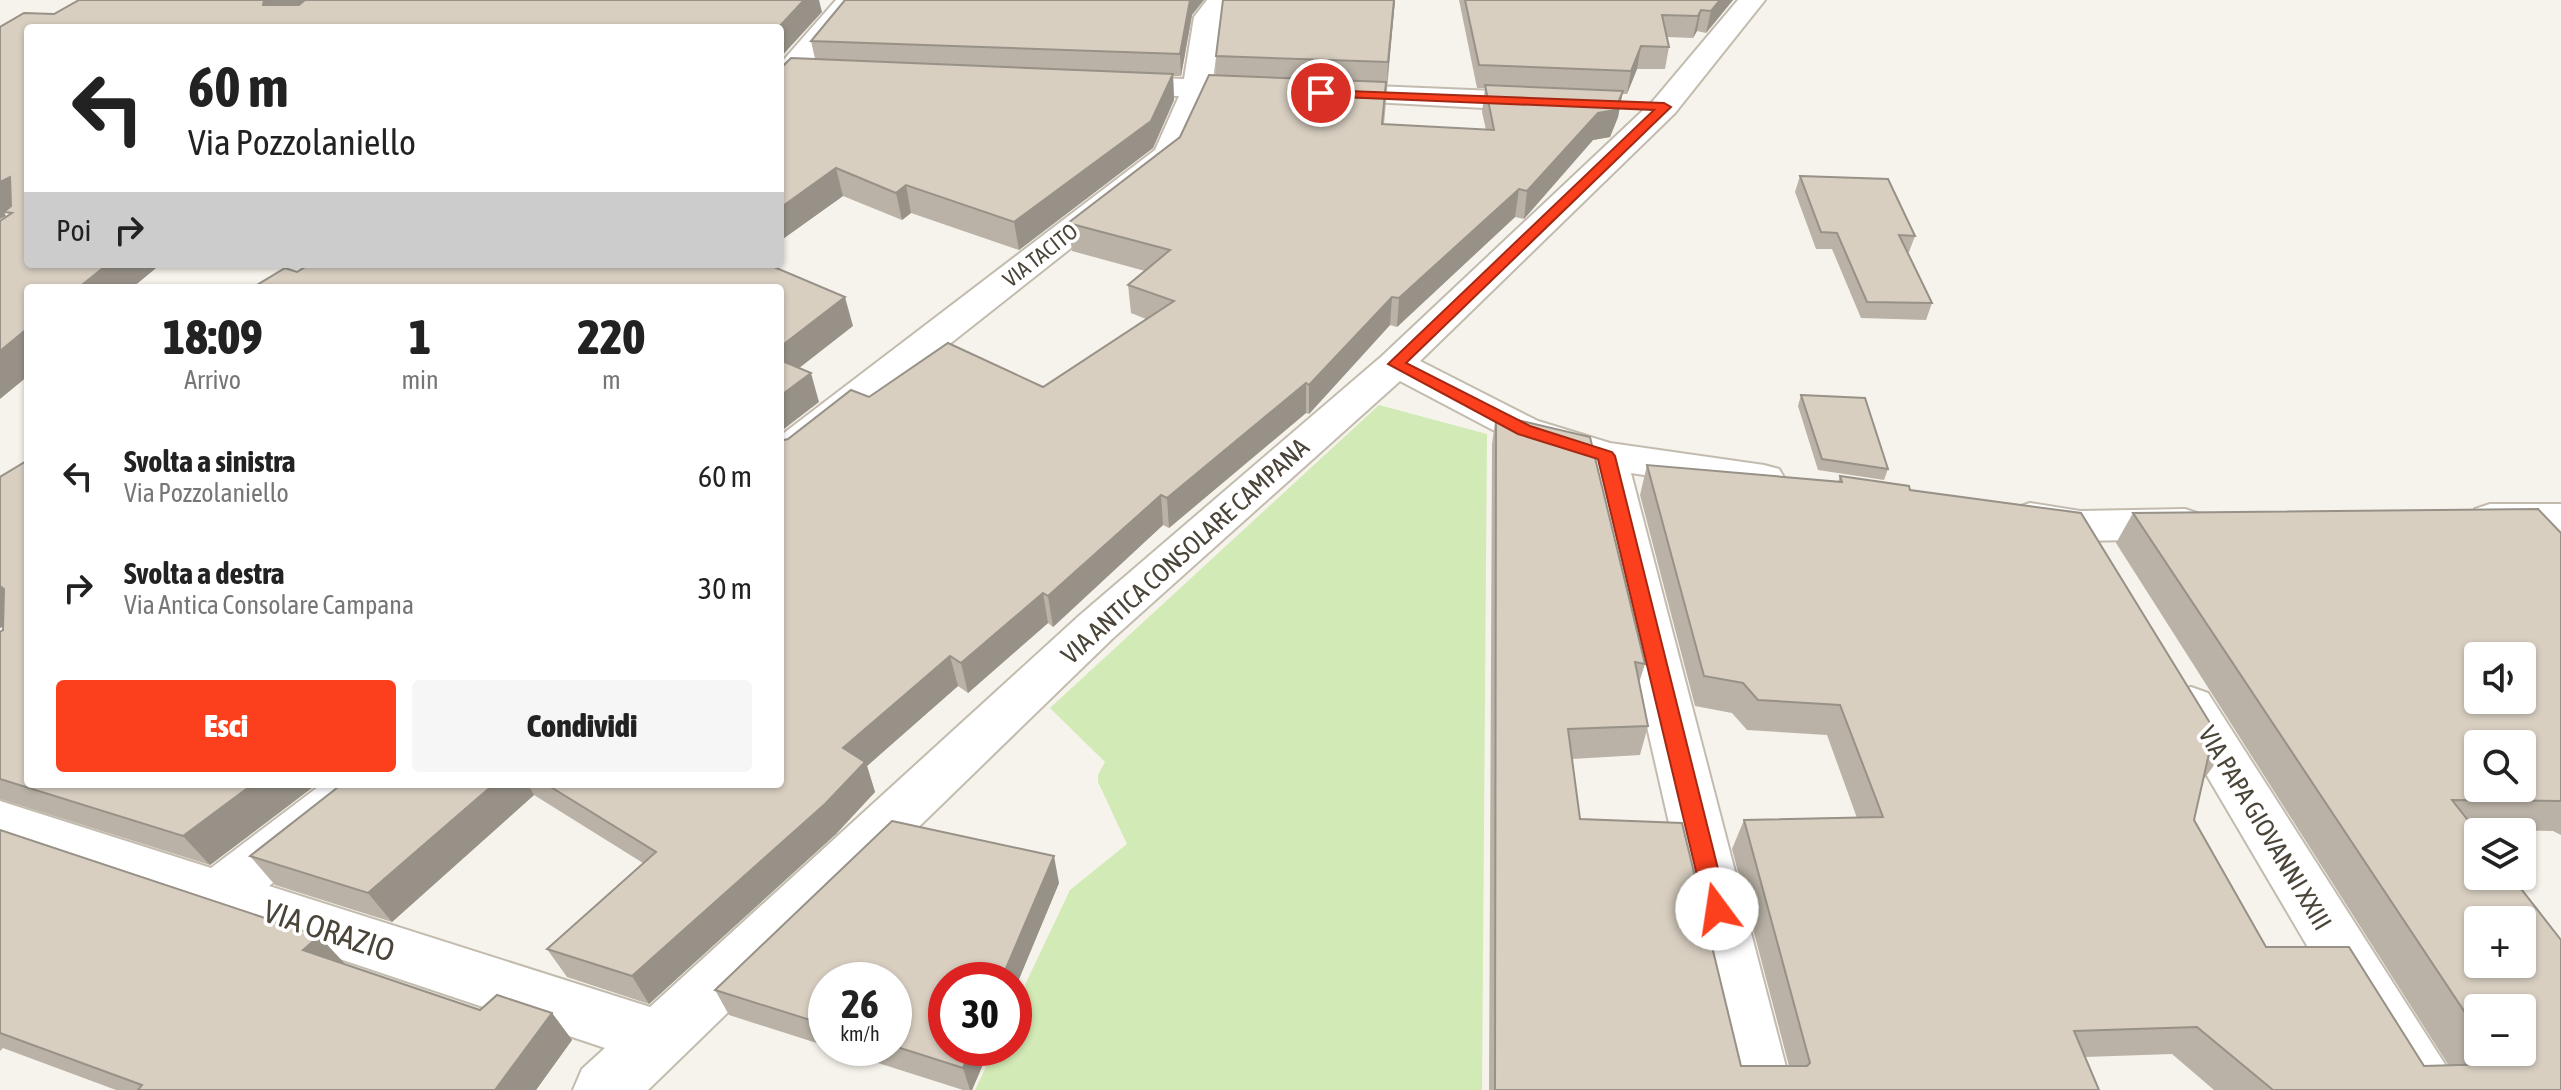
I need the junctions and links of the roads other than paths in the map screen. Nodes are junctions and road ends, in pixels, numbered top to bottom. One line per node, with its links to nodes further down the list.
1 (850, 0): 4 (street)
2 (1221, 0): 8 (street, VIA TACITO)
3 (1752, 0): 11 (street, VIA ANTICA CONSOLARE CAMPANA)
4 (784, 74)
5 (820, 74): 6 (street)
6 (784, 75)
7 (1087, 84): 8 (street)
8 (1197, 88): 9 (street); 13 (street, VIA TACITO)
9 (1571, 103)
10 (1618, 105): 11 (street)
11 (1664, 107): 12 (street, VIA ANTICA CONSOLARE CAMPANA)
12 (1396, 364): 14 (street); 24 (street, VIA ANTICA CONSOLARE CAMPANA)
13 (784, 454)
14 (1606, 456): 15 (street); 26 (street)
15 (1796, 484)
16 (1985, 512): 19 (street)
17 (2446, 519): 18 (street)
18 (2561, 519)
19 (2223, 523)
20 (2171, 675): 27 (street, VIA PAPA GIOVANNI XXIII)
21 (355, 788): 23 (street)
22 (0, 823): 23 (street, VIA ORAZIO)
23 (218, 894): 24 (street, VIA ORAZIO)
24 (659, 1038): 25 (street, VIA ANTICA CONSOLARE CAMPANA)
25 (604, 1090)
26 (1761, 1090)
27 (2426, 1090)

